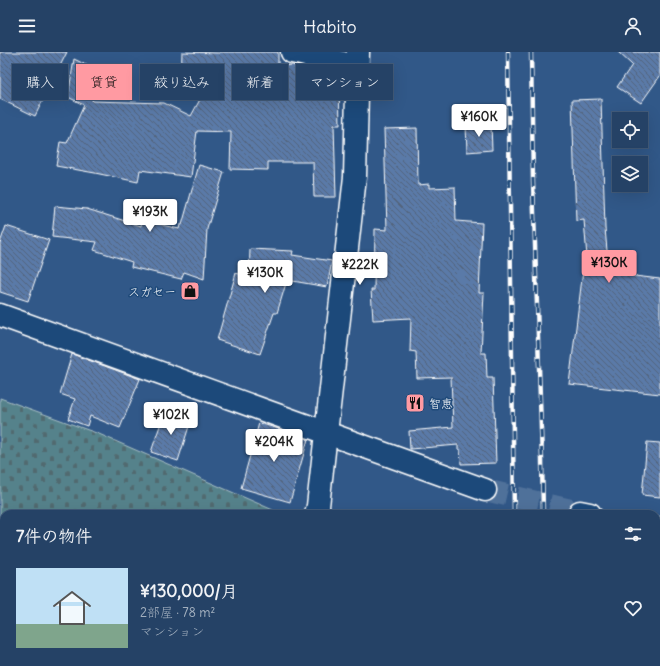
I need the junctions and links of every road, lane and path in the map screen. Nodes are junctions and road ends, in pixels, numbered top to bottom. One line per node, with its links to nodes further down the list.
1 (292, 52): 2 (street)
2 (358, 59): 4 (street)
3 (0, 315): 4 (street)
4 (326, 433): 5 (street); 6 (street)
5 (485, 490)
6 (317, 510)

